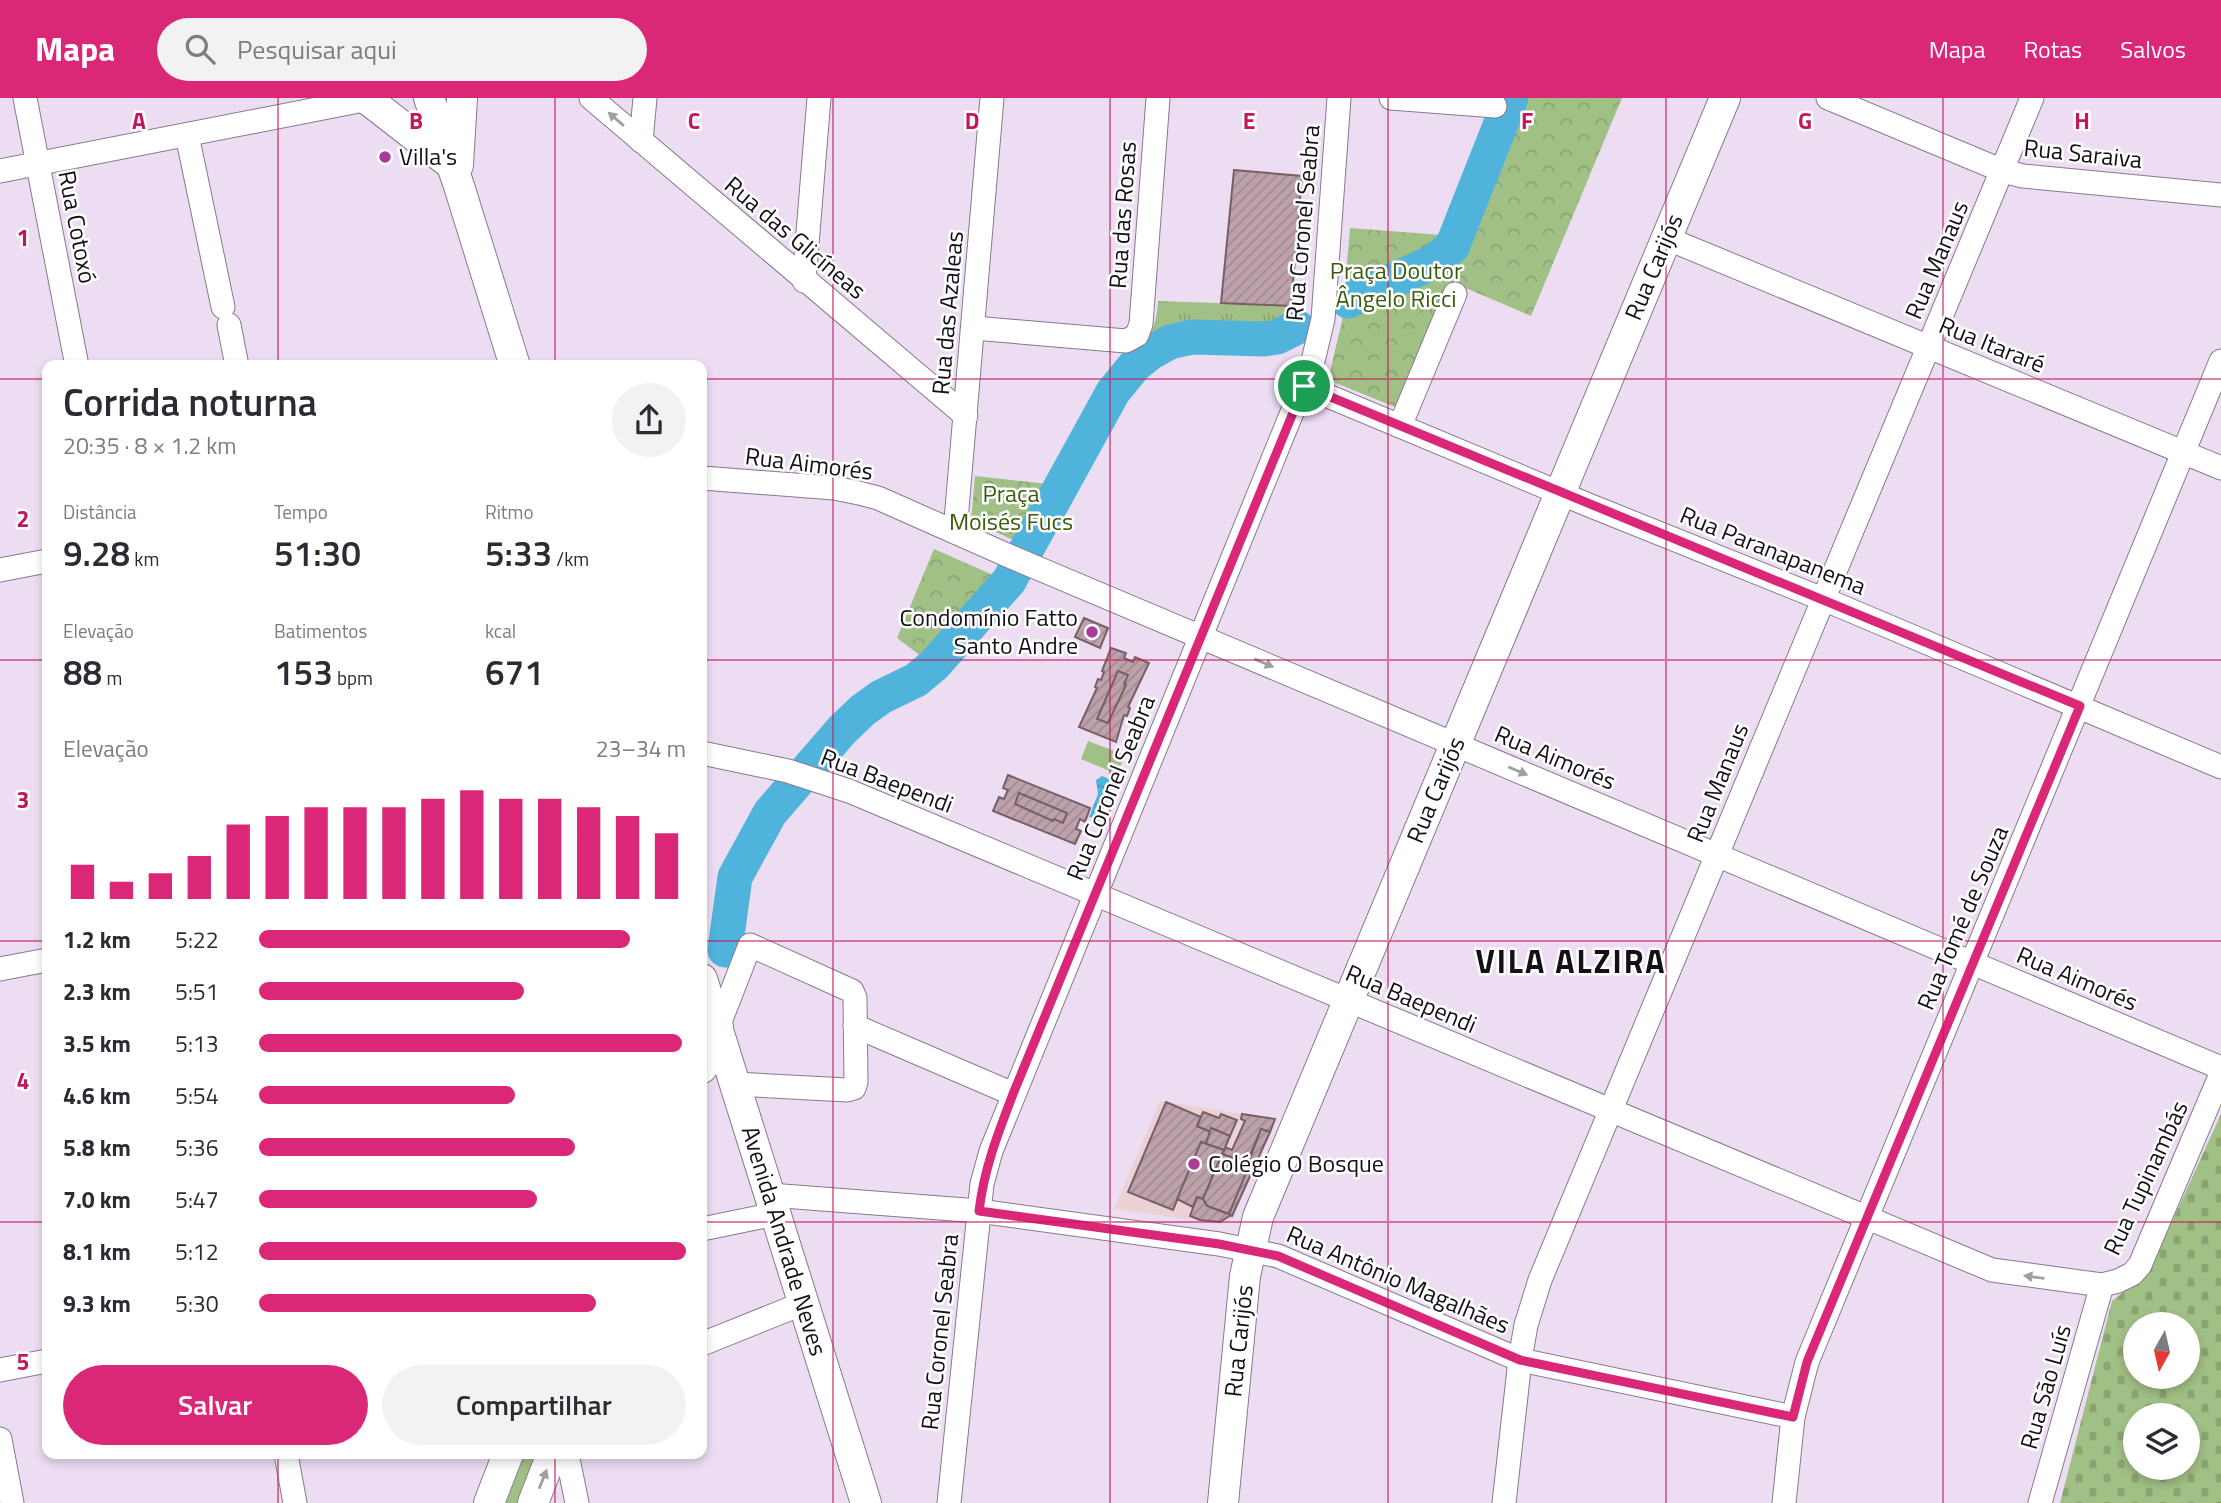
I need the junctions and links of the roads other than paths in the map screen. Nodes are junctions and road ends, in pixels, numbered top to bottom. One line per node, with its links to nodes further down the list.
1 (25, 98): 18 (street, Rua Cotoxó)
2 (369, 98): 16 (street); 21 (main road)
3 (429, 98): 21 (main road)
4 (462, 98): 21 (main road)
5 (591, 98): 17 (street, Rua das Glicíneas, one-way to 5)
6 (645, 98): 17 (street)
7 (819, 98): 24 (street)
8 (992, 98): 26 (street, Rua das Azaleas)
9 (1158, 98): 26 (street, Rua das Rosas)
10 (1339, 98): 32 (street, Rua Coronel Seabra)
11 (1391, 98): 15 (street)
12 (1725, 98): 23 (main road, Rua Carijós)
13 (1828, 98): 20 (street, Rua Saraiva)
14 (2032, 98): 20 (street, Rua Manaus)
15 (1495, 106)
16 (187, 135): 18 (street); 29 (street)
17 (641, 141): 24 (street, Rua das Glicíneas)
18 (38, 163): 19 (street); 28 (street, Rua Cotoxó)
19 (0, 171)
20 (2003, 171): 22 (street, Rua Saraiva); 27 (street, Rua Manaus)
21 (456, 176): 30 (main road)
22 (2221, 195)
23 (1666, 238): 27 (street, Rua Itararé); 38 (main road, Rua Carijós)
24 (804, 281): 33 (street, Rua das Glicíneas)
25 (1455, 294): 34 (street)
26 (974, 328): 33 (street, Rua das Azaleas)
27 (1929, 348): 35 (street, Rua Itararé); 42 (street, Rua Manaus)
28 (76, 360)
29 (236, 360)
30 (513, 360)
31 (2221, 361): 35 (street, Rua Tomé de Souza)
32 (1304, 386): 34 (street, Rua Paranapanema); 43 (street, Rua Coronel Seabra)
33 (966, 416): 39 (street, Rua das Azaleas)
34 (1400, 426): 38 (street, Rua Paranapanema)
35 (2182, 452): 36 (street, Rua Itararé); 44 (street, Rua Tomé de Souza)
36 (2221, 468)
37 (707, 478): 39 (street, Rua Aimorés)
38 (1560, 493): 42 (street, Rua Paranapanema); 45 (main road, Rua Carijós)
39 (955, 532): 43 (street, Rua Aimorés)
40 (42, 562): 41 (street)
41 (0, 570)
42 (1822, 598): 44 (street, Rua Paranapanema); 48 (street, Rua Manaus)
43 (1201, 637): 45 (street, Rua Aimorés, one-way to 45); 49 (street, Rua Coronel Seabra)
44 (2080, 706): 47 (street, Rua Paranapanema); 51 (street, Rua Tomé de Souza)
45 (1455, 744): 48 (street, Rua Aimorés, one-way to 48); 54 (main road, Rua Carijós)
46 (707, 754): 49 (street, Rua Baependi)
47 (2221, 767)
48 (1717, 855): 51 (street, Rua Aimorés); 62 (street, Rua Manaus)
49 (1095, 895): 54 (street, Rua Baependi); 61 (street, Rua Coronel Seabra)
50 (42, 961): 52 (street)
51 (1972, 963): 58 (street, Rua Aimorés); 65 (street, Rua Tomé de Souza)
52 (0, 970)
53 (707, 994): 56 (main road, Avenida Andrade Neves)
54 (1348, 1001): 62 (street, Rua Baependi); 67 (main road, Rua Carijós)
55 (855, 1026): 56 (street); 60 (street); 61 (street)
56 (718, 1027): 57 (main road); 60 (main road, Avenida Andrade Neves)
57 (707, 1055)
58 (2221, 1068)
59 (2221, 1074): 68 (street, Rua Tupinambás)
60 (735, 1084): 63 (main road, Avenida Andrade Neves)
61 (1013, 1094): 64 (street, Rua Coronel Seabra)
62 (1610, 1110): 65 (street, Rua Baependi); 71 (street, Rua Manaus)
63 (773, 1205): 64 (street, Rua Antônio Magalhães); 66 (street, Rua Antônio Magalhães); 69 (main road, Avenida Andrade Neves)
64 (979, 1211): 67 (street, Rua Antônio Magalhães); 86 (street, Rua Coronel Seabra)
65 (1866, 1218): 68 (street, Rua Baependi, one-way to 65); 74 (street, Rua Tomé de Souza)
66 (707, 1227)
67 (1250, 1250): 71 (street, Rua Antônio Magalhães); 87 (main road, Rua Carijós)
68 (2102, 1285): 90 (street, Rua São Luís)
69 (804, 1303): 70 (street); 85 (main road, Avenida Andrade Neves)
70 (707, 1342)
71 (1520, 1360): 74 (street, Rua Antônio Magalhães); 88 (street, Rua Manaus)
72 (42, 1362): 73 (street)
73 (0, 1370)
74 (1793, 1417): 89 (street, Rua Tomé de Souza)
75 (0, 1439): 80 (street)
76 (287, 1459): 81 (street)
77 (506, 1459): 82 (main road)
78 (550, 1459): 83 (main road, one-way to 78)
79 (568, 1459): 84 (street)
80 (12, 1503)
81 (295, 1503)
82 (489, 1503)
83 (533, 1503)
84 (577, 1503)
85 (866, 1503)
86 (949, 1503)
87 (1223, 1503)
88 (1504, 1503)
89 (1784, 1503)
90 (2039, 1503)

